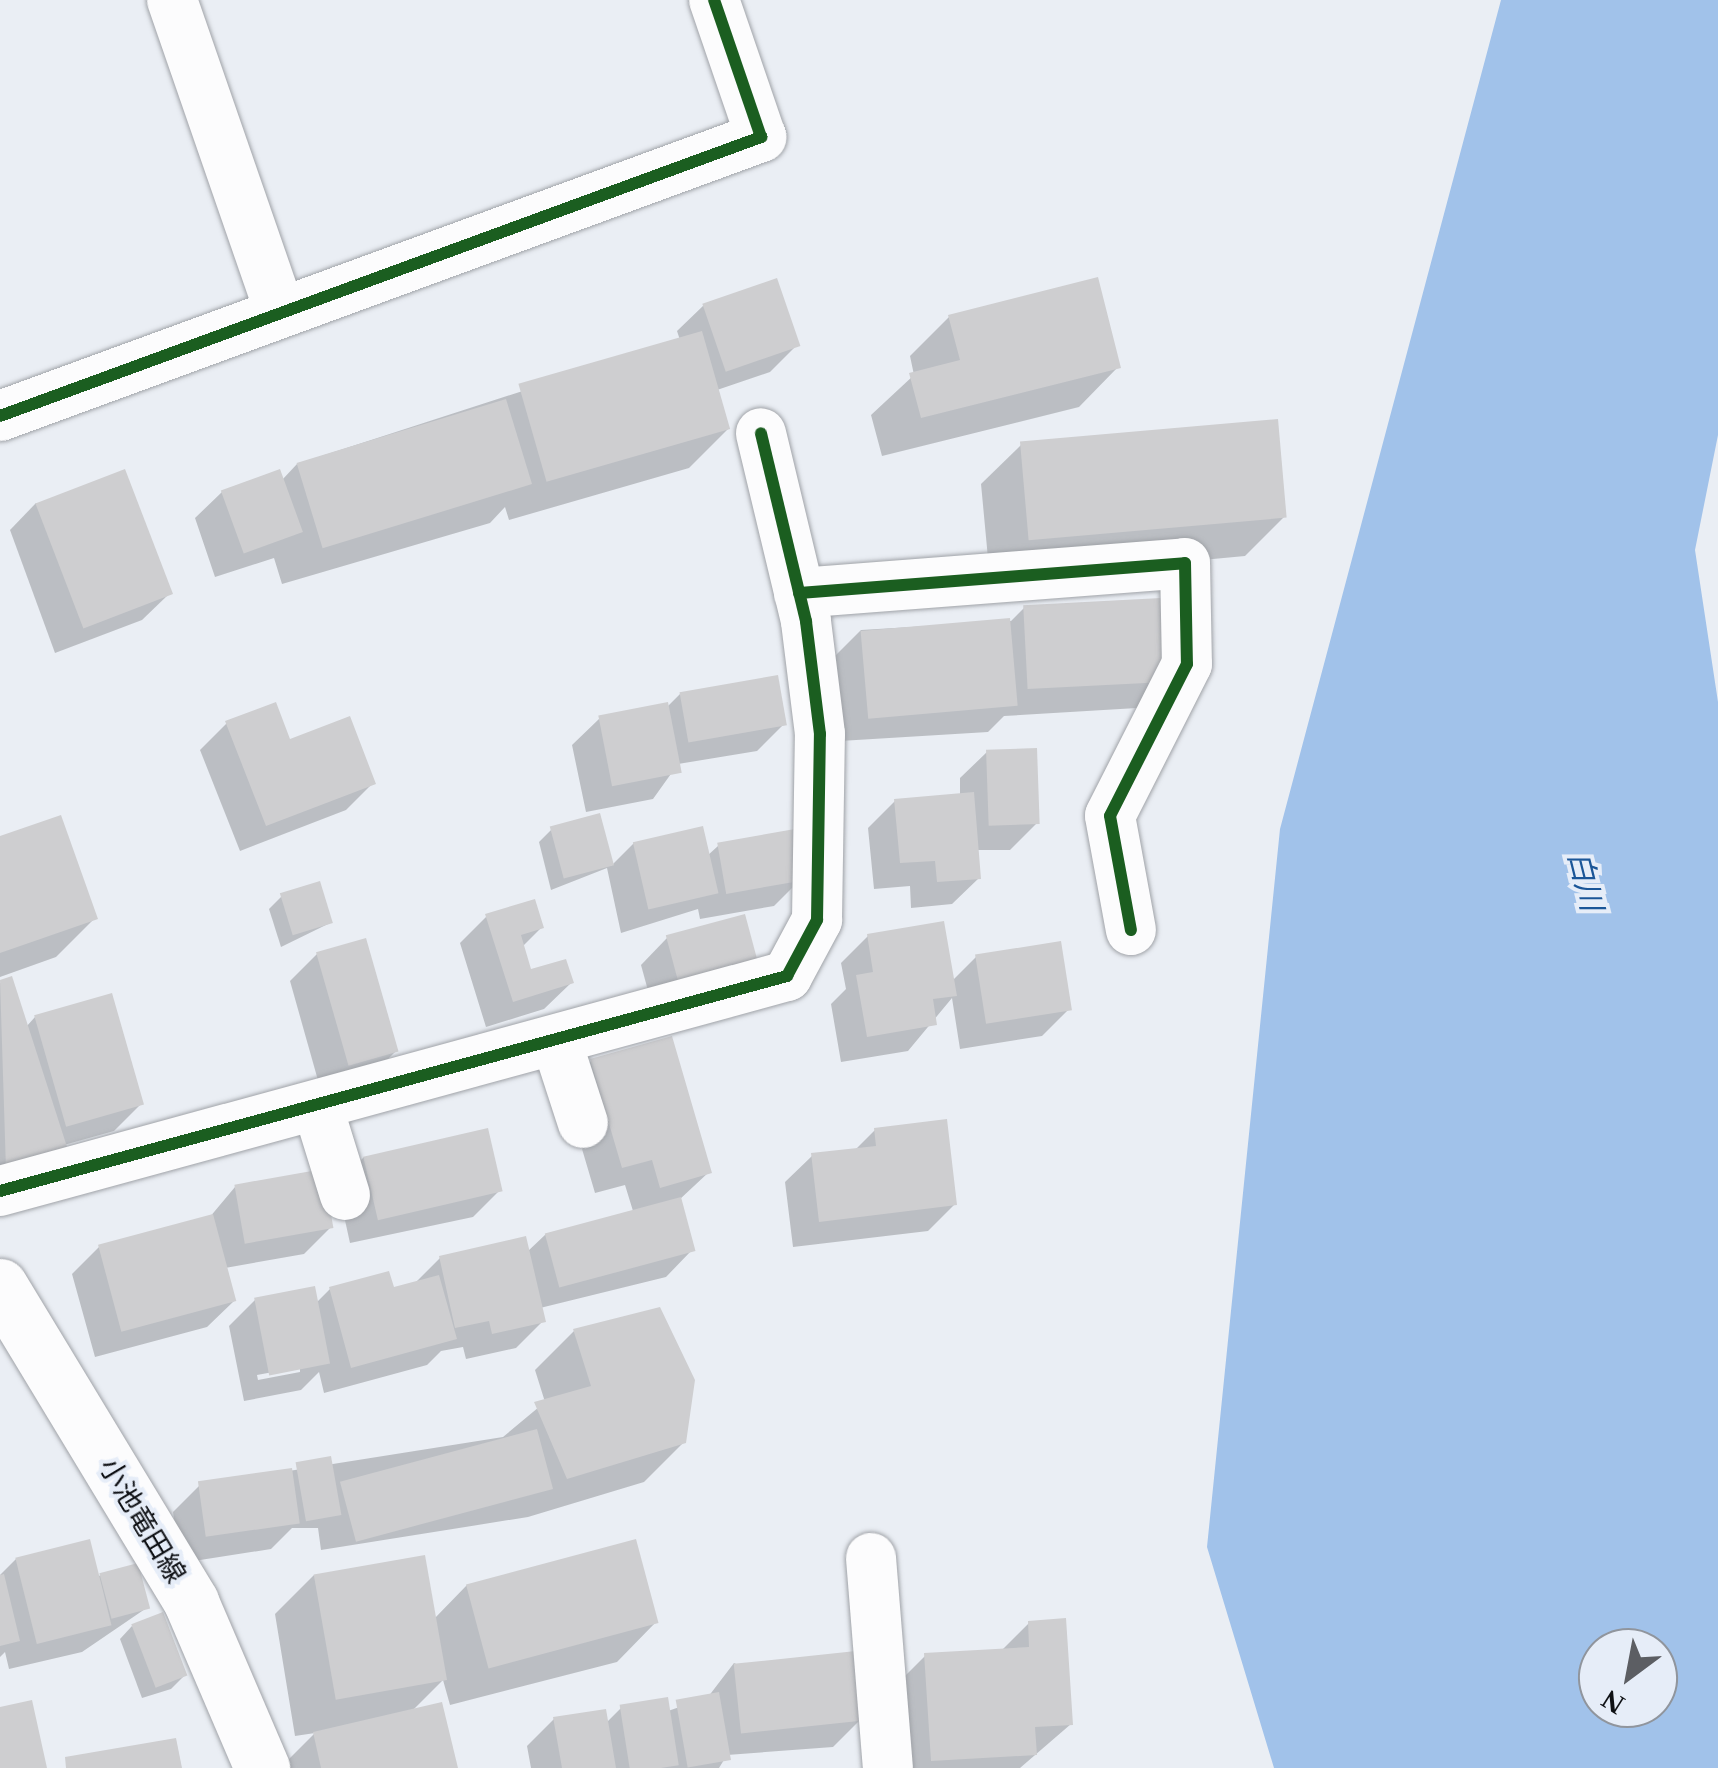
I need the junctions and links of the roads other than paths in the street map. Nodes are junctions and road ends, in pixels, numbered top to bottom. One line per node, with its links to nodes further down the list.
1 (172, 0): 3 (street)
2 (714, 0): 3 (street)
3 (280, 312): 4 (street)
4 (0, 416)
5 (761, 433): 6 (street)
6 (799, 593): 7 (street); 8 (street)
7 (1131, 930)
8 (556, 1044): 9 (street); 10 (street)
9 (318, 1108): 11 (street); 12 (street)
10 (582, 1123)
11 (0, 1191)
12 (346, 1196)
13 (0, 1286): 15 (main road, 小池竜田線)
14 (871, 1558): 16 (street)
15 (262, 1768)
16 (888, 1768)

